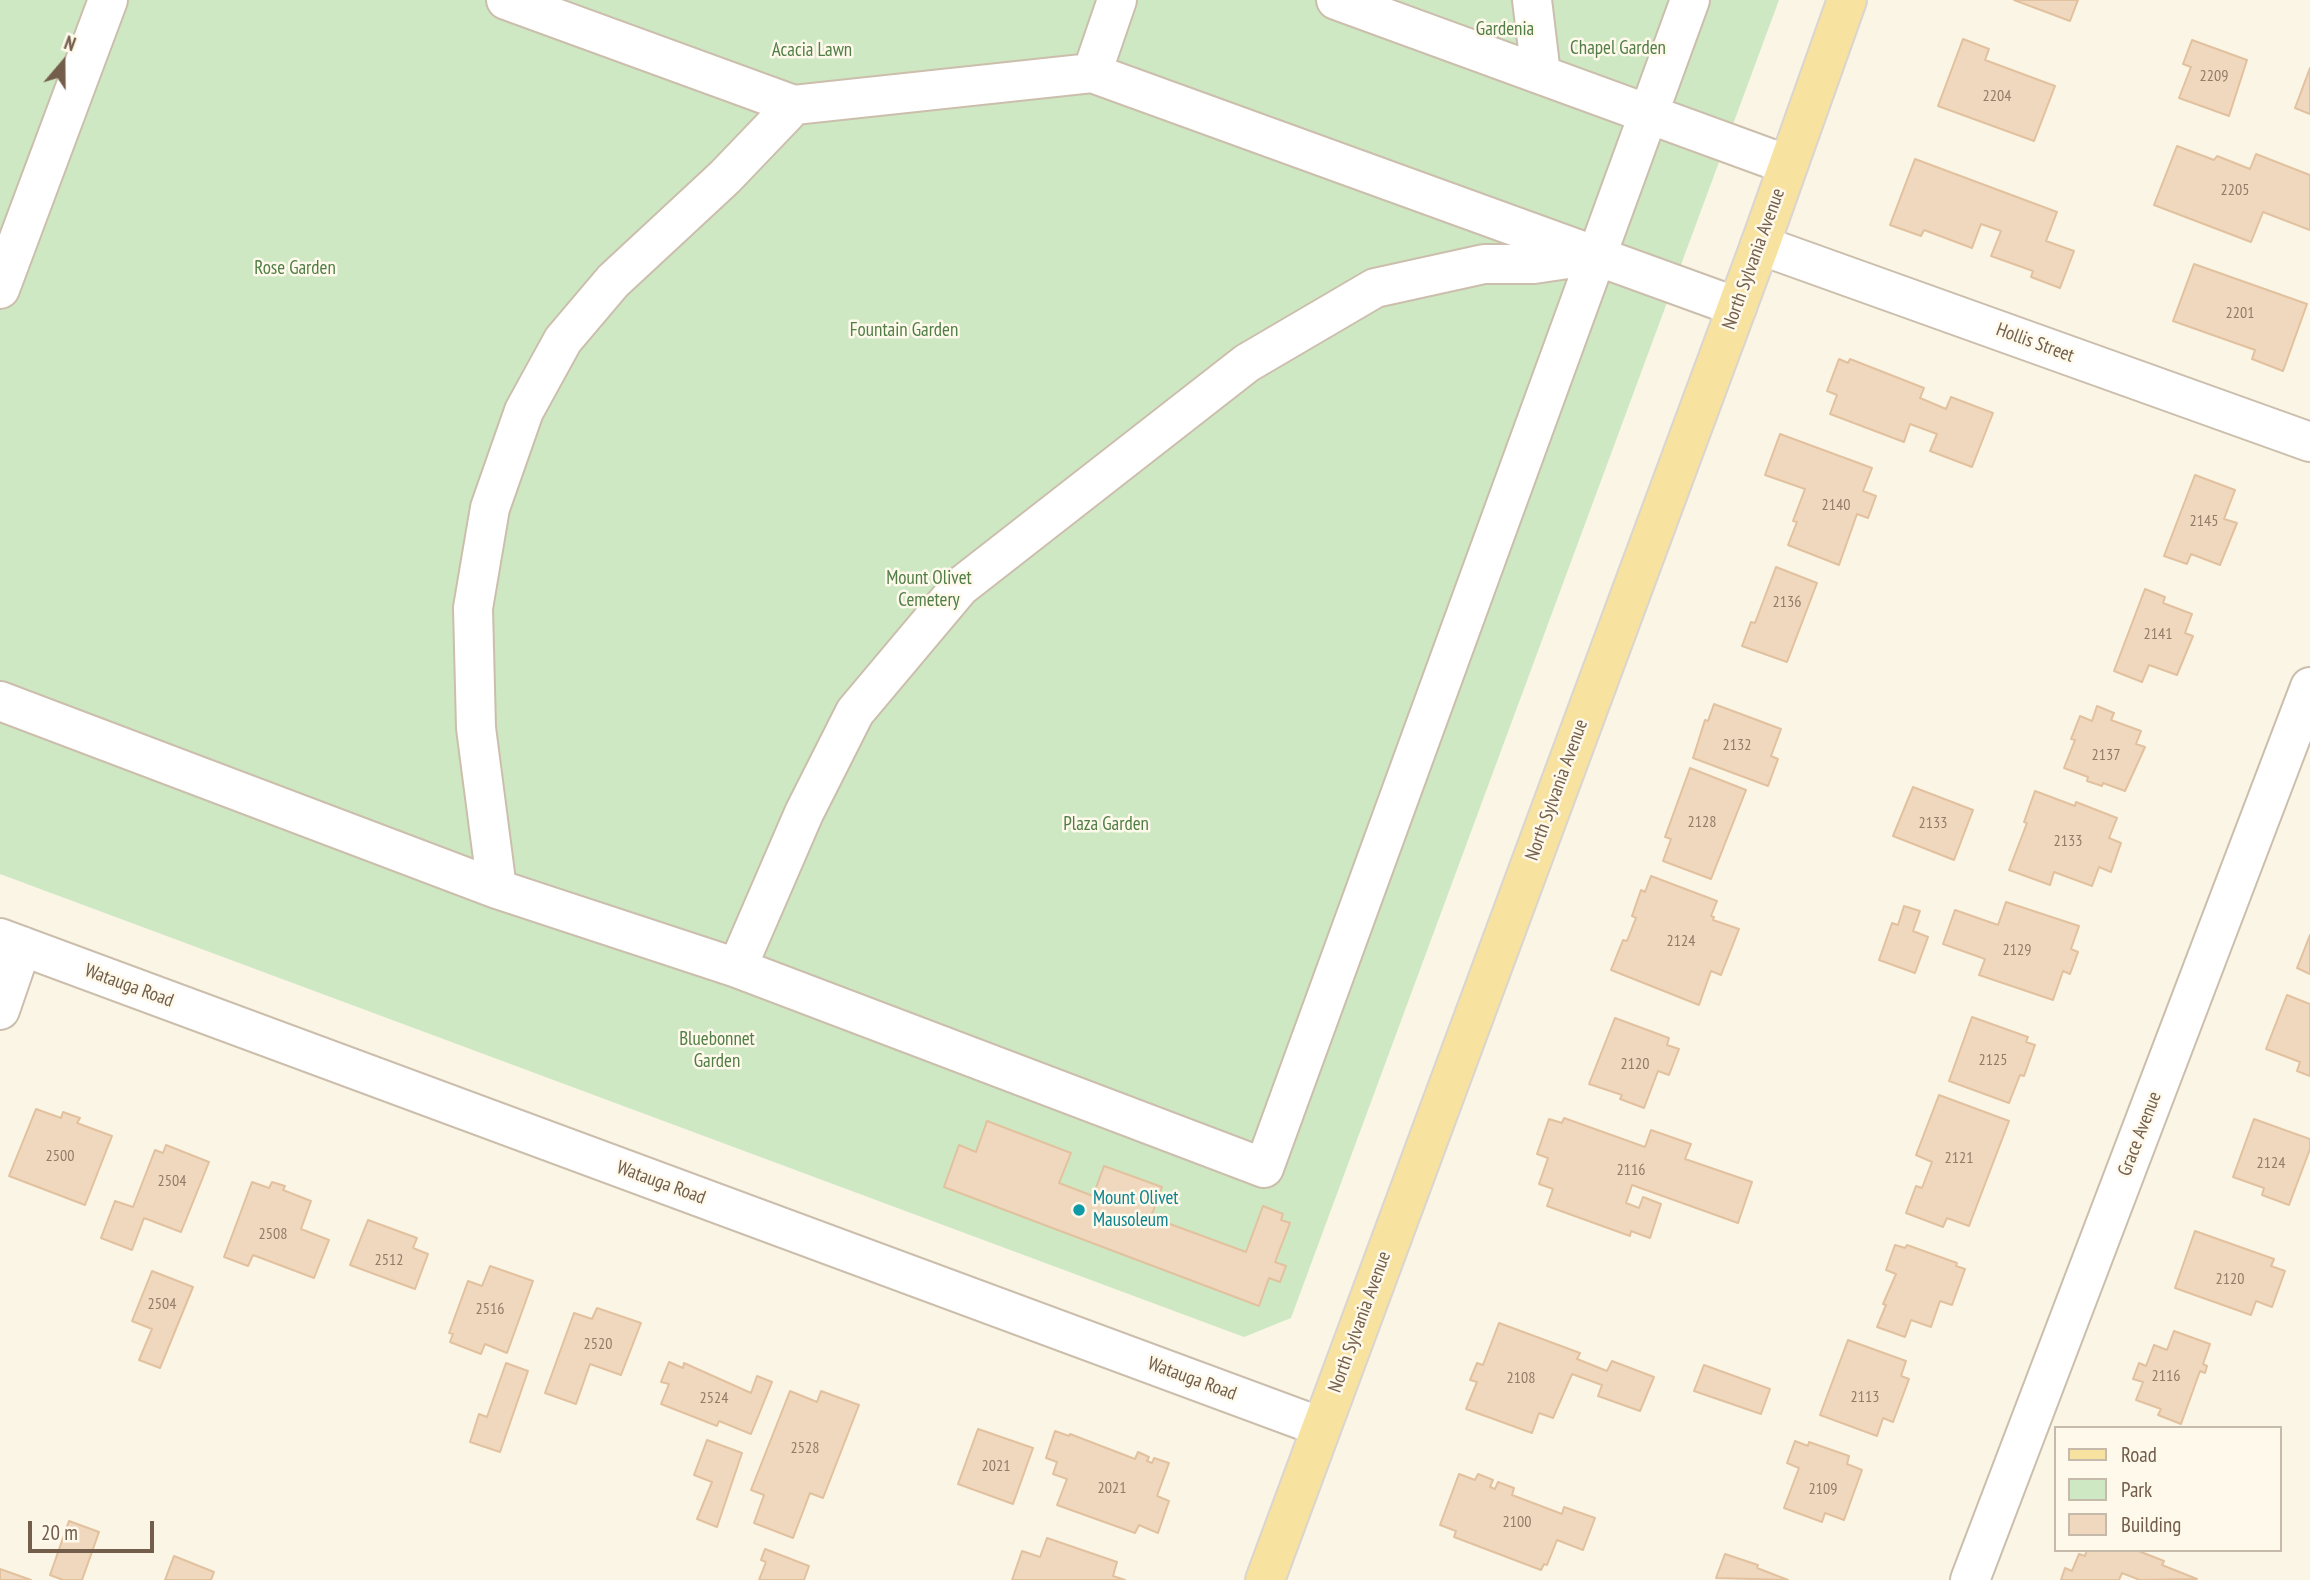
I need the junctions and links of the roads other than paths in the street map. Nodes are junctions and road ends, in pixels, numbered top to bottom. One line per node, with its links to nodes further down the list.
1 (108, 0): 15 (street)
2 (506, 0): 10 (street)
3 (1117, 0): 8 (street)
4 (1336, 0): 9 (street)
5 (1532, 0): 9 (street)
6 (1690, 0): 11 (street)
7 (1847, 0): 12 (main road, North Sylvania Avenue)
8 (1092, 73): 10 (street); 14 (street)
9 (1541, 74): 11 (street)
10 (794, 105): 20 (street)
11 (1647, 113): 12 (street); 14 (street)
12 (1788, 165): 13 (main road, North Sylvania Avenue)
13 (1760, 245): 16 (main road, North Sylvania Avenue); 17 (street, Hollis Street)
14 (1595, 256): 16 (street); 22 (street); 22 (street)
15 (0, 289)
16 (1737, 307): 24 (main road, North Sylvania Avenue)
17 (2310, 442)
18 (2310, 687): 26 (street, Grace Avenue)
19 (0, 701): 20 (street)
20 (497, 889): 22 (street)
21 (11, 942): 23 (street); 24 (street, Watauga Road)
22 (737, 968)
23 (0, 1010)
24 (1321, 1427): 25 (main road, North Sylvania Avenue)
25 (1265, 1580)
26 (1970, 1580)

